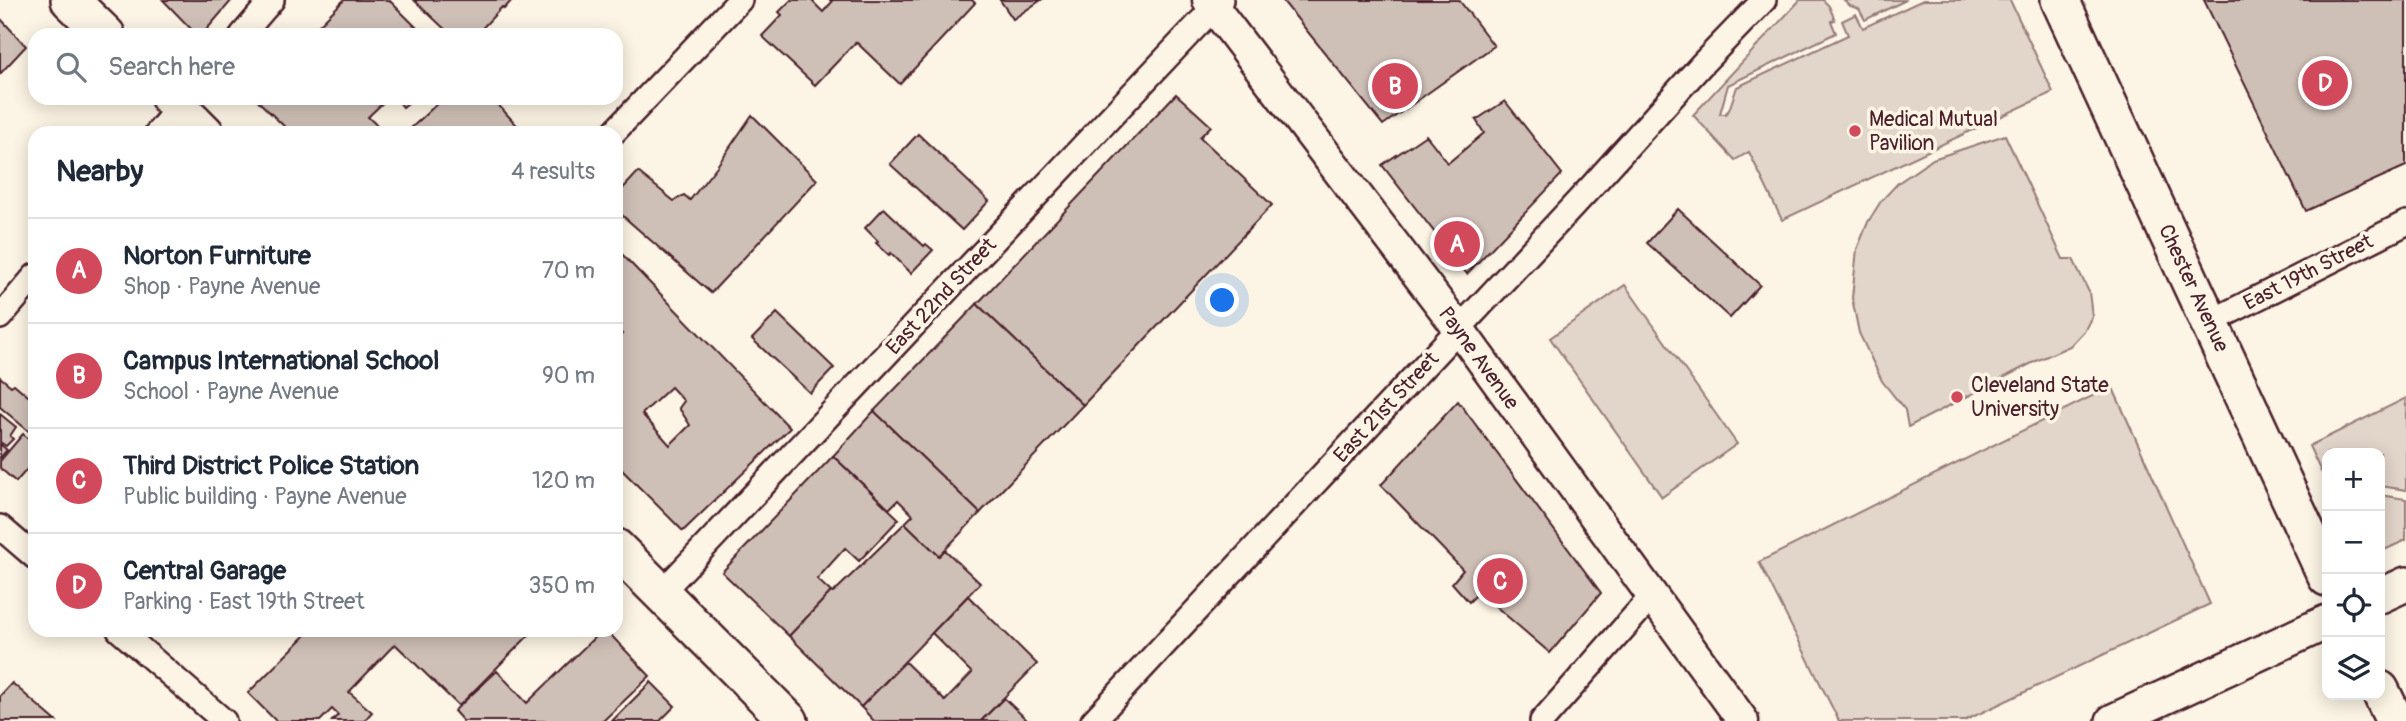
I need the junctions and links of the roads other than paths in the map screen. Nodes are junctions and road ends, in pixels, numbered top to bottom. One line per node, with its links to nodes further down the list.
1 (70, 0): 7 (main road)
2 (272, 0): 8 (street)
3 (740, 0): 11 (street)
4 (1764, 0): 16 (street, East 21st Street)
5 (2060, 0): 15 (main road, Chester Avenue)
6 (1214, 3): 16 (street, Payne Avenue); 22 (street, East 22nd Street)
7 (99, 28)
8 (248, 28)
9 (173, 109): 10 (main road)
10 (196, 126)
11 (620, 126)
12 (2406, 223): 15 (street, East 19th Street)
13 (28, 284): 14 (street)
14 (0, 317)
15 (2210, 321): 20 (main road, Chester Avenue)
16 (1459, 329): 24 (street, Payne Avenue); 30 (street, East 21st Street)
17 (0, 527): 18 (street)
18 (28, 551)
19 (623, 555): 22 (main road)
20 (2326, 574)
21 (2406, 584): 23 (main road)
22 (661, 593): 29 (main road)
23 (2385, 594)
24 (1652, 596): 31 (street); 32 (street, Payne Avenue)
25 (2322, 624): 33 (main road)
26 (127, 637): 28 (street)
27 (2385, 700): 34 (main road)
28 (224, 721)
29 (789, 721)
30 (1093, 721)
31 (1542, 721)
32 (1743, 721)
33 (2113, 721)
34 (2395, 721)

